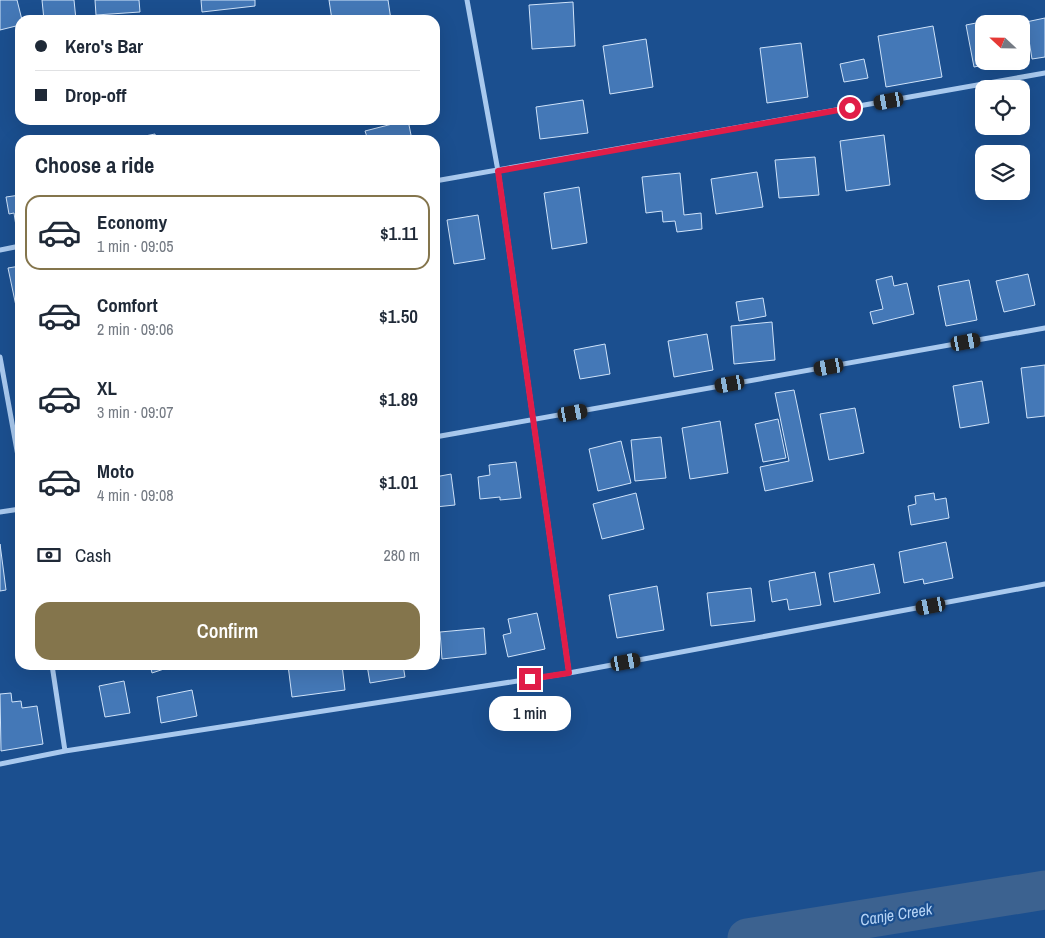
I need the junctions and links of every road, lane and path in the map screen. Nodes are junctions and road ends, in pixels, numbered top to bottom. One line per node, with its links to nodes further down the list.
1 (467, 0): 3 (street)
2 (1045, 73): 3 (street)
3 (498, 171): 4 (street); 9 (street)
4 (440, 180)
5 (15, 247): 6 (street)
6 (0, 250)
7 (1045, 328): 9 (street)
8 (0, 357): 11 (street)
9 (534, 420): 10 (street); 16 (street)
10 (440, 436)
11 (15, 440)
12 (15, 510): 13 (street)
13 (0, 512)
14 (1045, 584): 16 (street)
15 (53, 670): 17 (street)
16 (569, 673): 17 (street)
17 (65, 751): 18 (street)
18 (0, 764)

